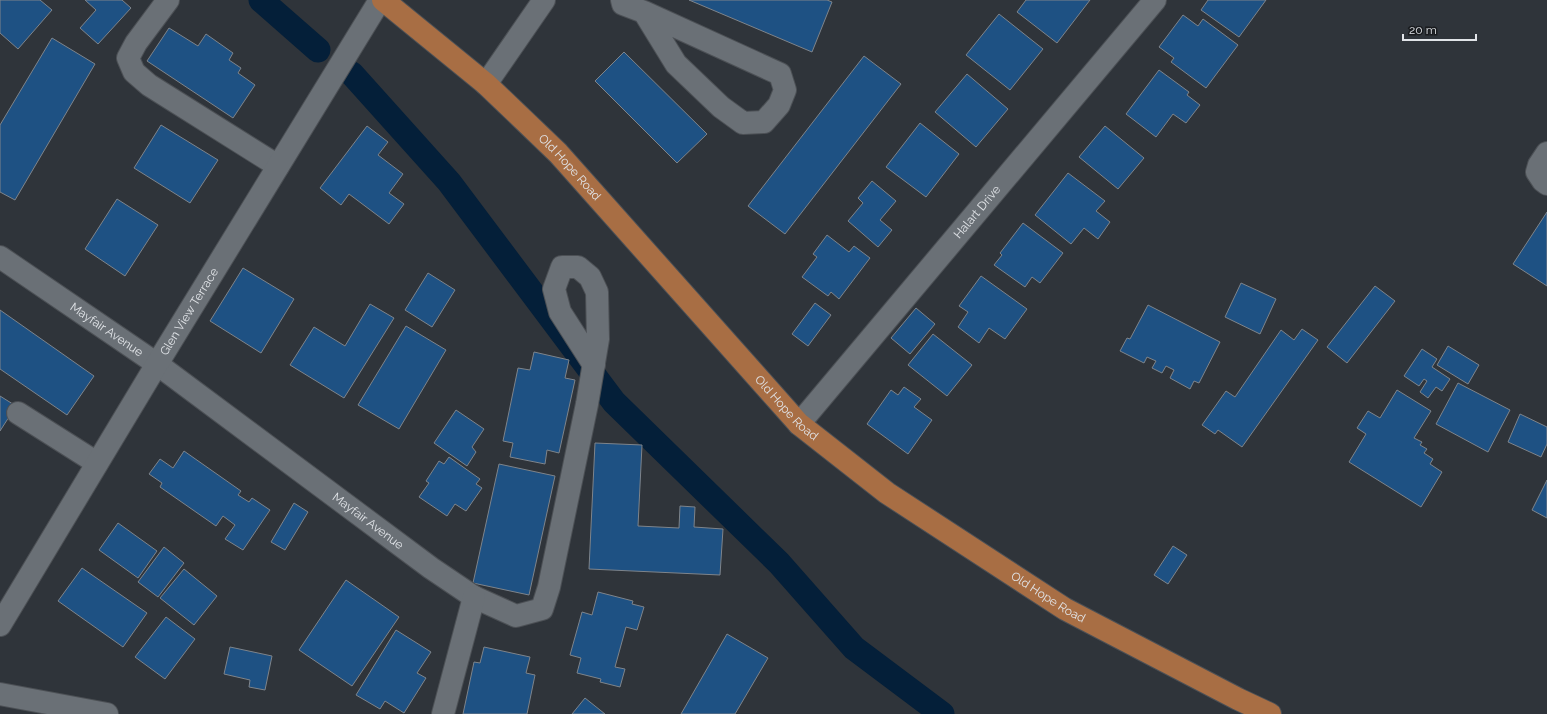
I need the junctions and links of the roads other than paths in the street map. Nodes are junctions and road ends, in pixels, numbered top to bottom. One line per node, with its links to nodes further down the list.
1 (168, 0): 10 (street)
2 (380, 0): 10 (street, Glen View Terrace)
3 (383, 0): 8 (main road, Old Hope Road)
4 (544, 0): 8 (street)
5 (622, 0): 7 (street)
6 (1155, 0): 16 (street, Halart Drive)
7 (644, 12): 7 (street)
8 (486, 84): 16 (main road, Old Hope Road)
9 (1547, 154): 11 (street)
10 (278, 166): 13 (street, Glen View Terrace)
11 (1547, 184)
12 (0, 257): 13 (street, Mayfair Avenue)
13 (157, 364): 17 (street, Glen View Terrace); 18 (street, Mayfair Avenue)
14 (594, 365): 18 (street, Mayfair Avenue)
15 (18, 413): 17 (street)
16 (798, 424): 23 (main road, Old Hope Road)
17 (97, 463): 19 (street, Glen View Terrace)
18 (474, 598): 22 (street)
19 (0, 625)
20 (0, 694): 21 (street)
21 (107, 714)
22 (443, 714)
23 (1270, 714)

